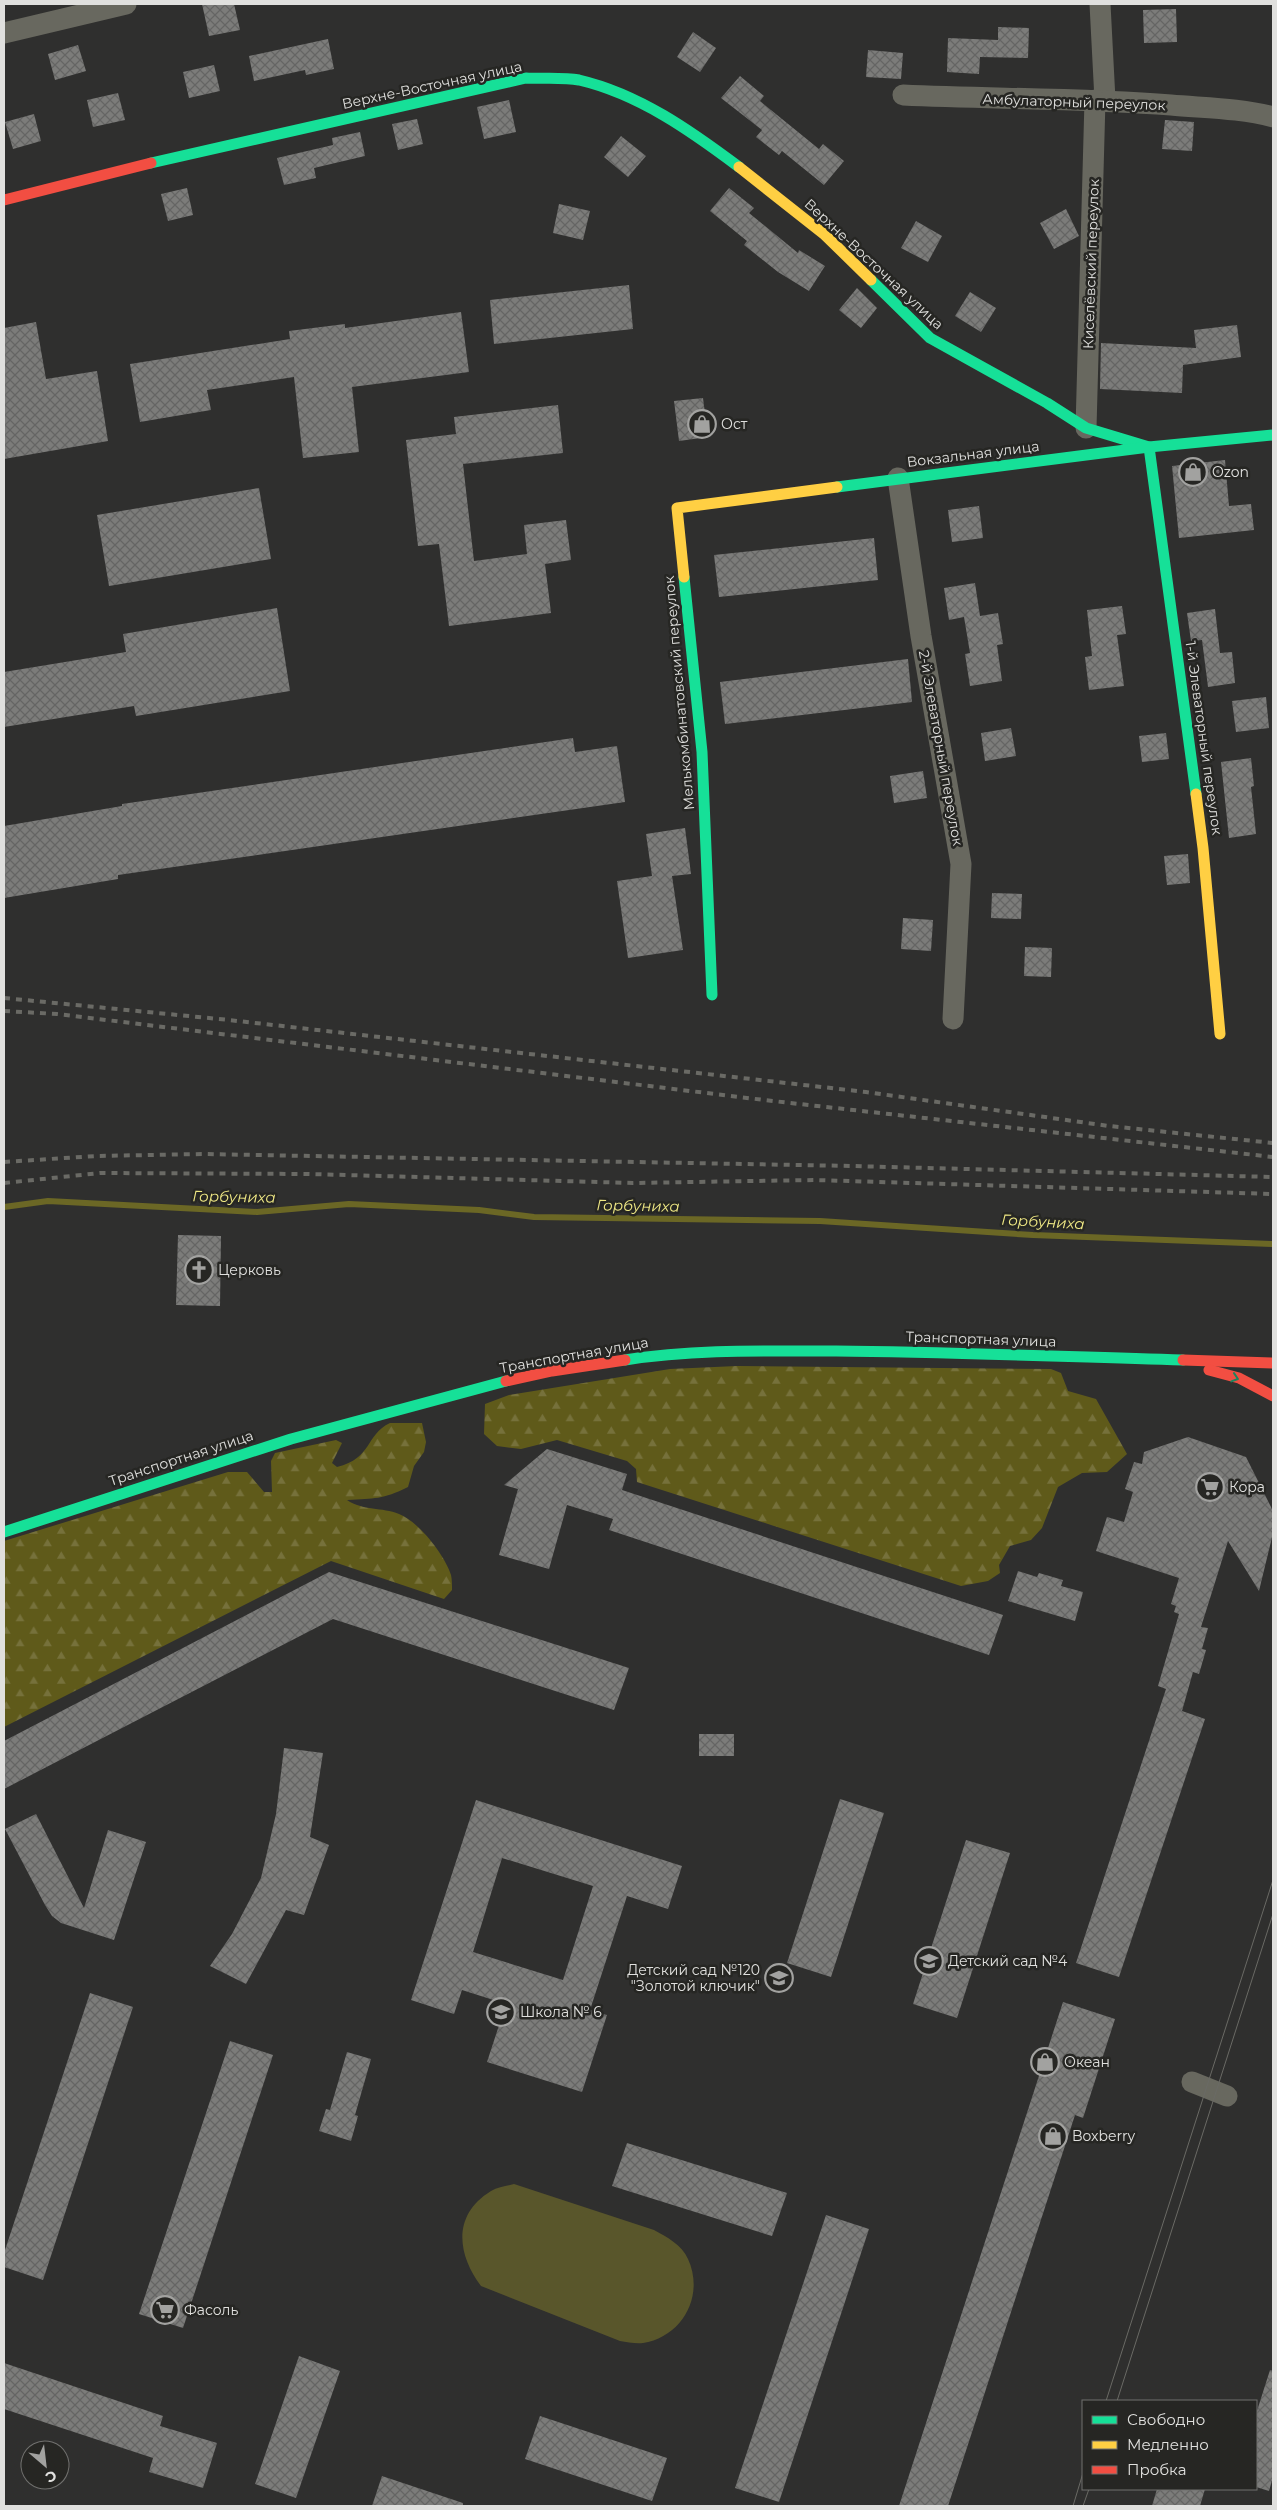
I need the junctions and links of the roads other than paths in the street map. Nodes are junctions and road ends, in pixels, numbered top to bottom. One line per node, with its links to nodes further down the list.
1 (126, 4): 3 (street)
2 (1100, 4): 5 (street, Киселёвский переулок)
3 (4, 33)
4 (903, 95): 5 (street, Амбулаторный переулок)
5 (1100, 100): 6 (street, Амбулаторный переулок); 8 (street, Киселёвский переулок)
6 (1273, 117)
7 (4, 200): 8 (street, Верхне-Восточная улица)
8 (1086, 428): 10 (street, Верхне-Восточная улица)
9 (1273, 435): 10 (street, Вокзальная улица)
10 (1149, 447): 11 (street, Вокзальная улица); 15 (street, 1-й Элеваторный переулок)
11 (898, 478): 12 (street, Вокзальная улица); 14 (street, 2-й Элеваторный переулок)
12 (677, 508): 13 (street, Мелькомбинатовский переулок)
13 (712, 995)
14 (953, 1019)
15 (1220, 1034)
16 (1273, 1359): 18 (street)
17 (1171, 1361): 18 (street); 20 (street, one-way to 20); 21 (street, Транспортная улица)
18 (1242, 1362): 19 (street)
19 (1273, 1363)
20 (1273, 1396)
21 (4, 1532)
22 (1192, 2082): 23 (street)
23 (1228, 2096)

